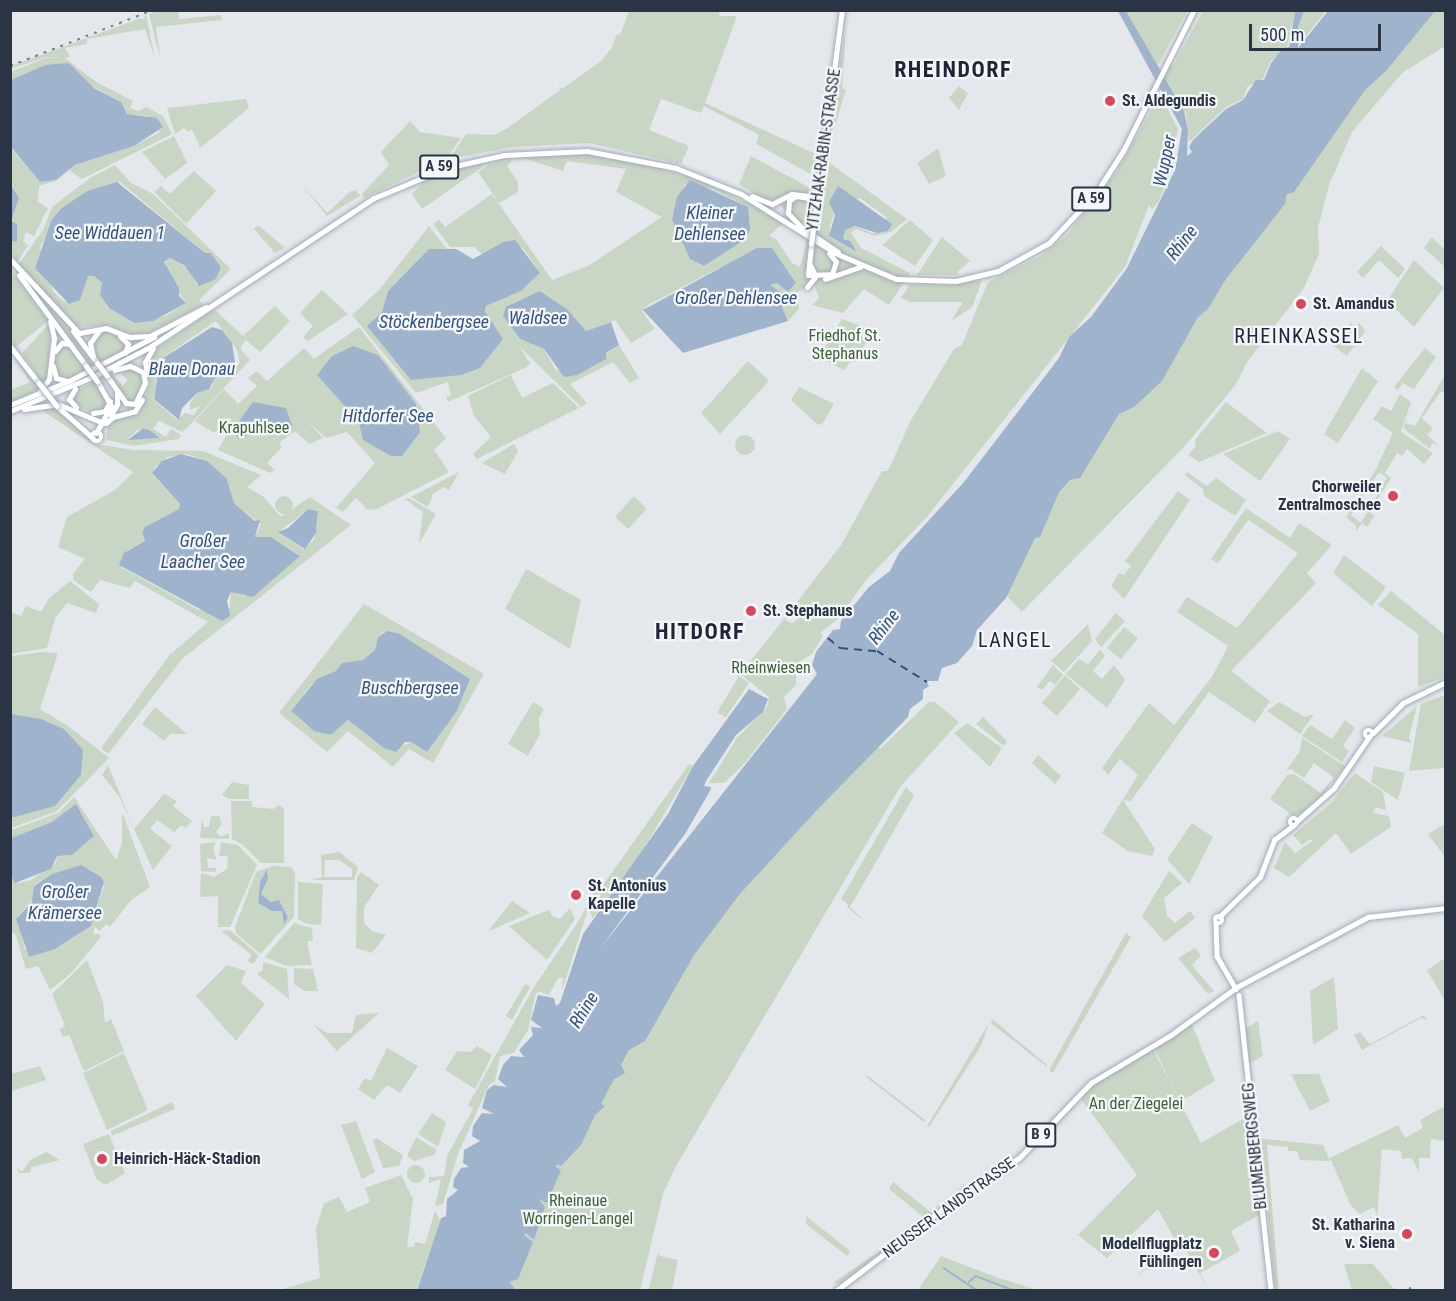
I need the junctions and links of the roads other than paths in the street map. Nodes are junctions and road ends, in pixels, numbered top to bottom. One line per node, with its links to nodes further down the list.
1 (842, 10): 3 (main road, YITZHAK-RABIN-STRASSE)
2 (1193, 10): 16 (highway, A 59)
3 (818, 188): 5 (highway); 6 (main road, YITZHAK-RABIN-STRASSE)
4 (749, 194): 5 (highway); 8 (highway, A 59); 18 (highway, A 59)
5 (809, 197): 6 (highway); 7 (highway); 8 (highway)
6 (817, 197): 7 (main road, YITZHAK-RABIN-STRASSE)
7 (816, 207): 11 (main road, YITZHAK-RABIN-STRASSE, bridge)
8 (801, 227): 16 (highway, A 59)
9 (822, 246): 13 (highway, A 59); 15 (highway); 18 (highway, A 59)
10 (10, 259): 20 (highway)
11 (809, 263): 14 (main road, YITZHAK-RABIN-STRASSE); 15 (highway)
12 (10, 264): 19 (highway)
13 (861, 267): 15 (highway); 16 (highway, A 59)
14 (808, 275): 15 (highway)
15 (815, 276): 17 (highway)
16 (902, 278)
17 (807, 287)
18 (207, 308): 21 (highway); 24 (highway); 34 (highway, A 59)
19 (47, 314): 22 (highway); 31 (highway)
20 (65, 320): 21 (highway); 26 (highway)
21 (163, 331): 25 (highway)
22 (70, 344): 28 (highway); 32 (highway, bridge)
23 (10, 346): 36 (main road, bridge)
24 (153, 348): 27 (highway); 35 (highway)
25 (124, 354): 26 (highway); 28 (highway)
26 (95, 360): 30 (highway, bridge)
27 (114, 370): 29 (highway); 30 (highway)
28 (69, 381): 31 (highway)
29 (75, 389): 32 (highway); 33 (highway)
30 (116, 389): 35 (highway)
31 (29, 397): 34 (highway)
32 (110, 400): 35 (highway)
33 (29, 408): 34 (highway); 35 (highway)
34 (10, 409)
35 (104, 423): 36 (highway)
36 (96, 435)
37 (1446, 682): 39 (main road)
38 (1446, 908): 39 (main road, NEUSSER LANDSTRASSE / B 9)
39 (1238, 991): 40 (main road, NEUSSER LANDSTRASSE / B 9); 41 (main road, BLUMENBERGSWEG)
40 (837, 1290)
41 (1271, 1290)

